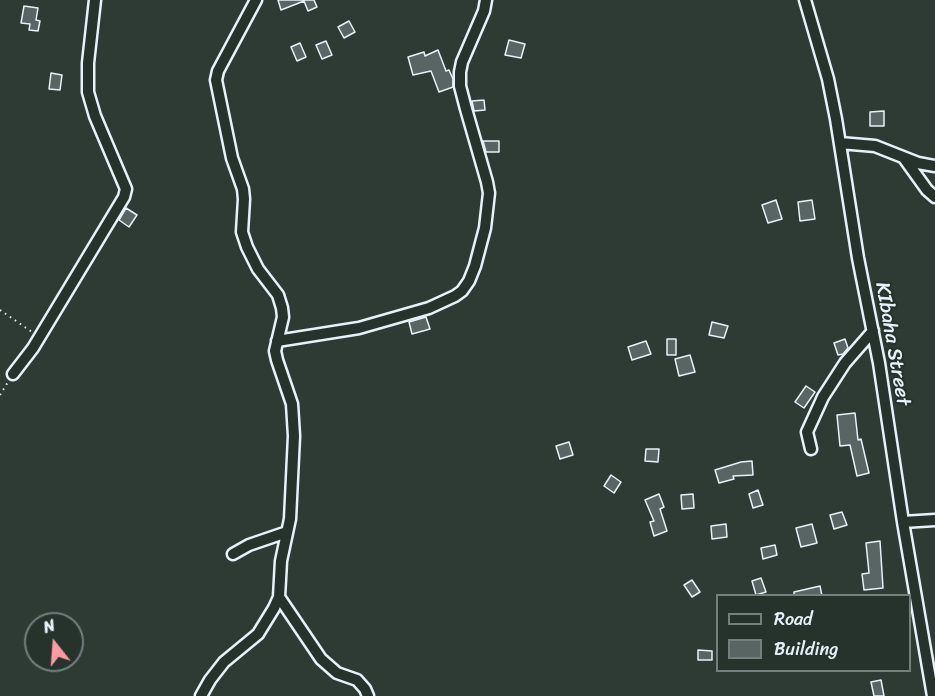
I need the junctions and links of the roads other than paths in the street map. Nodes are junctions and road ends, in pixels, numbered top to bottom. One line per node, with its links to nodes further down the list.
1 (95, 0): 11 (street)
2 (256, 0): 10 (street)
3 (486, 0): 10 (street)
4 (805, 0): 5 (street, KIbaha Street)
5 (840, 143): 6 (street); 9 (street, KIbaha Street)
6 (904, 158): 7 (street); 8 (street)
7 (935, 166)
8 (935, 197)
9 (873, 331): 12 (street); 14 (street, KIbaha Street)
10 (277, 341): 15 (street)
11 (13, 374)
12 (811, 449)
13 (935, 520): 14 (street)
14 (903, 522): 20 (street, KIbaha Street)
15 (287, 532): 16 (street); 17 (street)
16 (233, 554)
17 (279, 597): 18 (street); 19 (street)
18 (201, 696)
19 (368, 696)
20 (933, 696)

